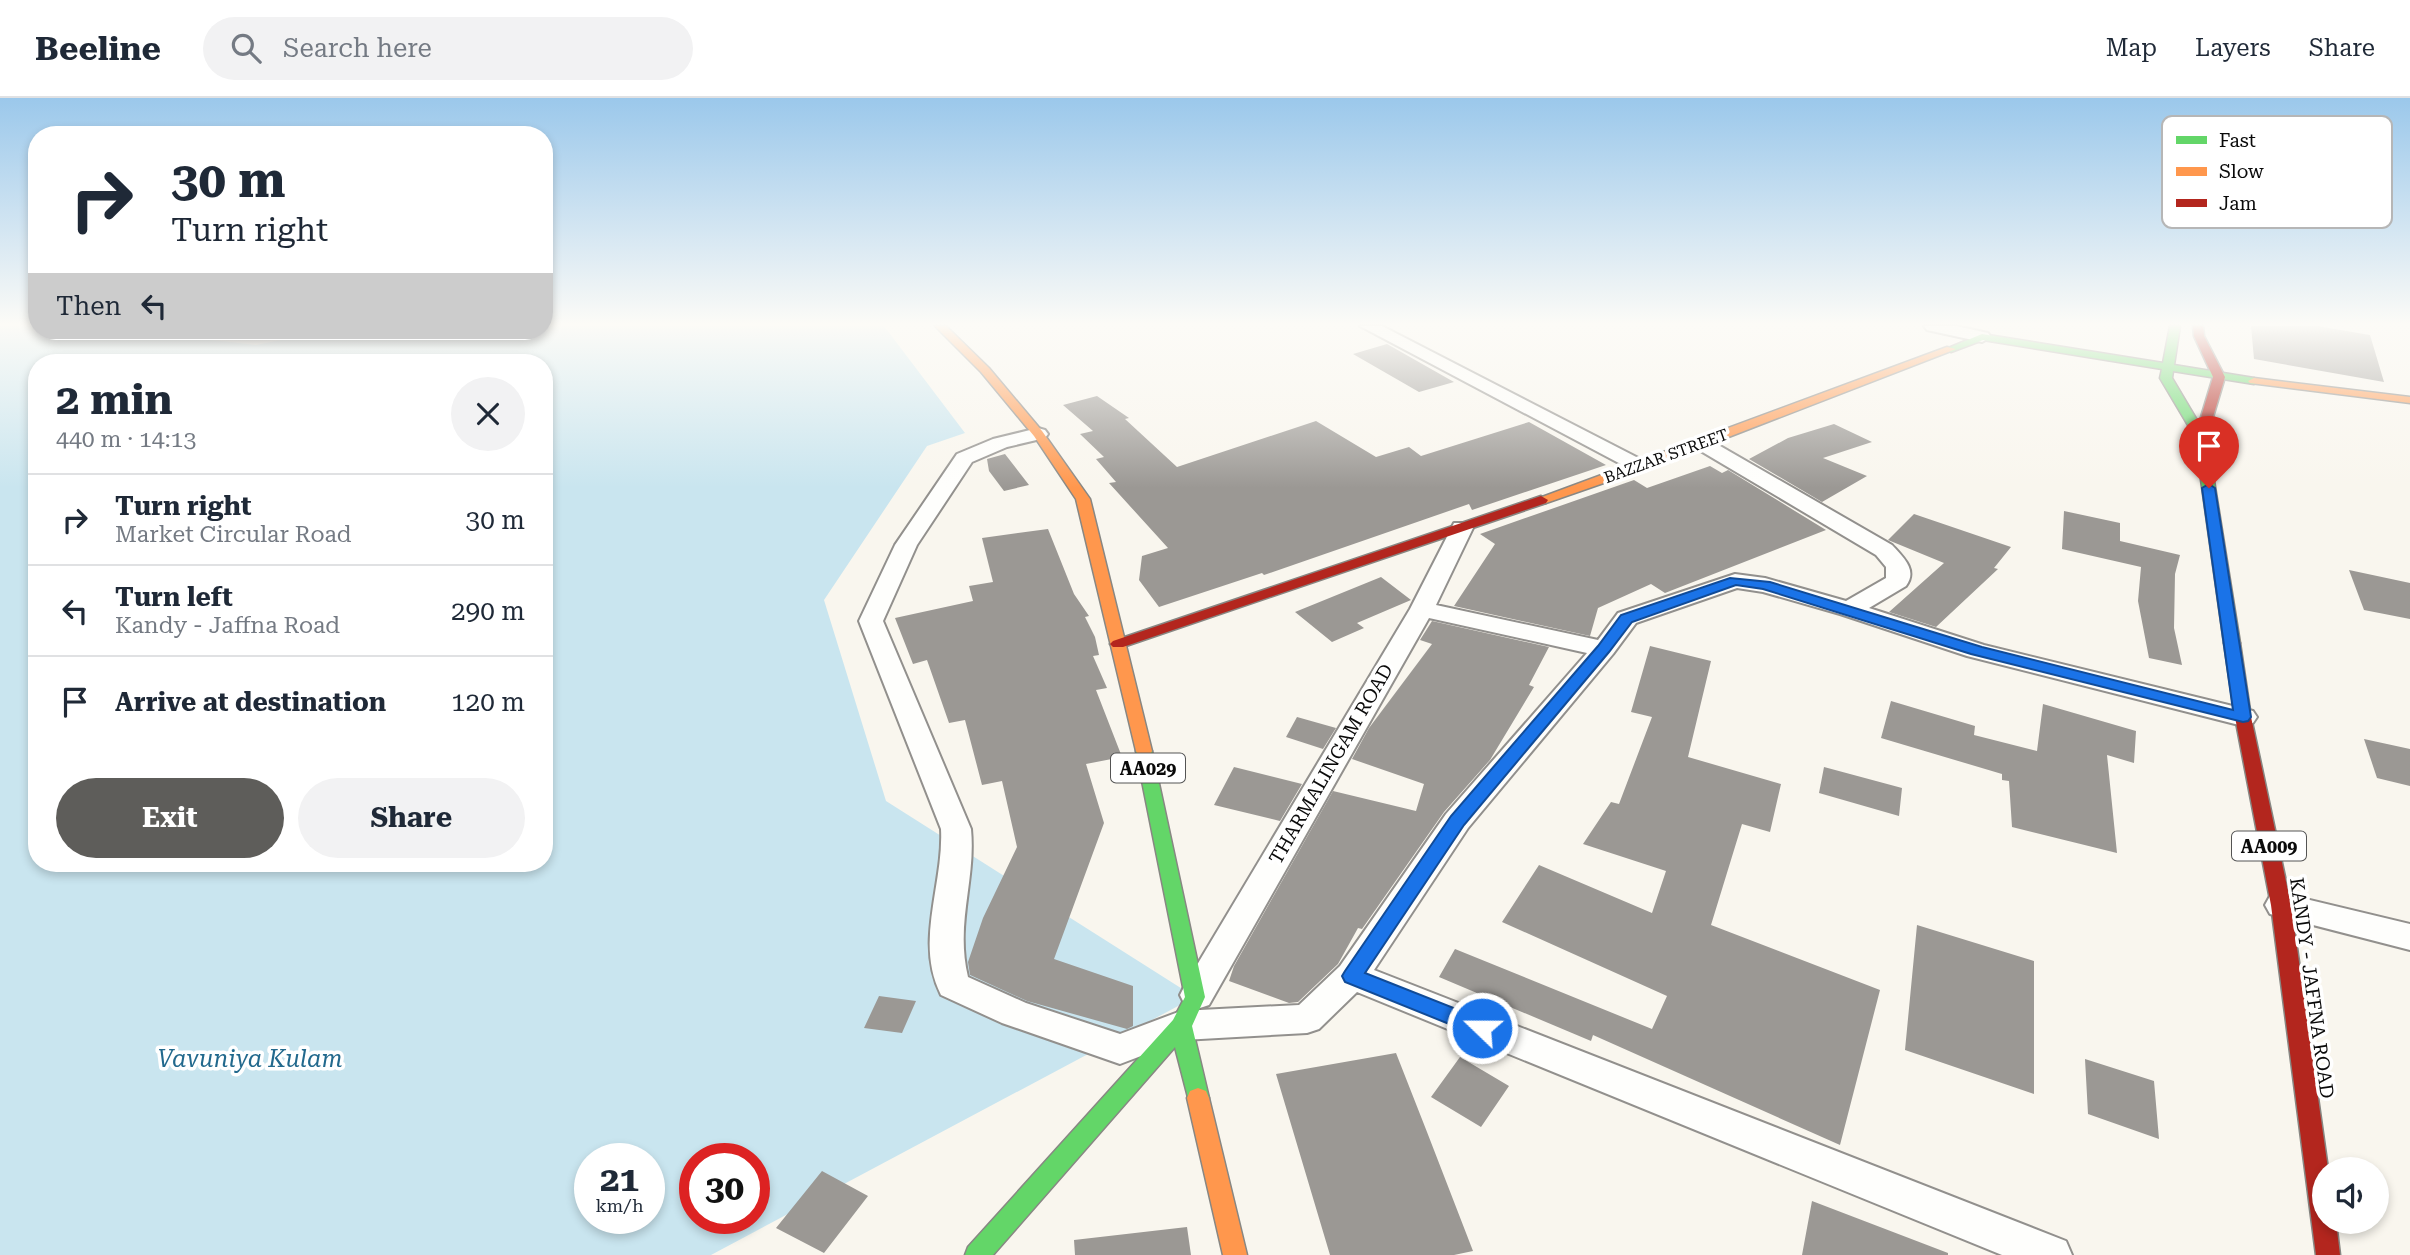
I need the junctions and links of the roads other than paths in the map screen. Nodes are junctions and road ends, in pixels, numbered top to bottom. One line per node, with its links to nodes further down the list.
1 (993, 380): 8 (main road, AA029)
2 (1474, 380): 11 (street)
3 (1868, 380): 10 (main road, BAZZAR STREET)
4 (2167, 380): 9 (main road, KANDY - JAFFNA ROAD / AA009)
5 (2218, 380): 9 (main road, KANDY - JAFFNA ROAD / AA009)
6 (2244, 380): 7 (main road)
7 (2410, 400)
8 (1038, 434): 15 (main road, AA029); 22 (street)
9 (2201, 437): 17 (main road, KANDY - JAFFNA ROAD / AA009)
10 (1701, 443): 11 (main road, BAZZAR STREET); 14 (street)
11 (1639, 466): 12 (main road, BAZZAR STREET)
12 (1462, 528): 13 (street, THARMALINGAM ROAD); 15 (main road, BAZZAR STREET)
13 (1422, 609): 16 (street); 21 (street, THARMALINGAM ROAD)
14 (1849, 609): 16 (street); 17 (street)
15 (1118, 644): 21 (main road, AA029)
16 (1604, 649): 20 (street)
17 (2243, 717): 18 (main road, KANDY - JAFFNA ROAD / AA009)
18 (2281, 905): 19 (street); 26 (main road, KANDY - JAFFNA ROAD / AA009)
19 (2410, 937)
20 (1352, 976): 22 (street); 25 (street)
21 (1195, 998): 22 (main road)
22 (1181, 1026): 23 (main road); 24 (main road)
23 (976, 1255)
24 (1235, 1255)
25 (2051, 1255)
26 (2328, 1255)

